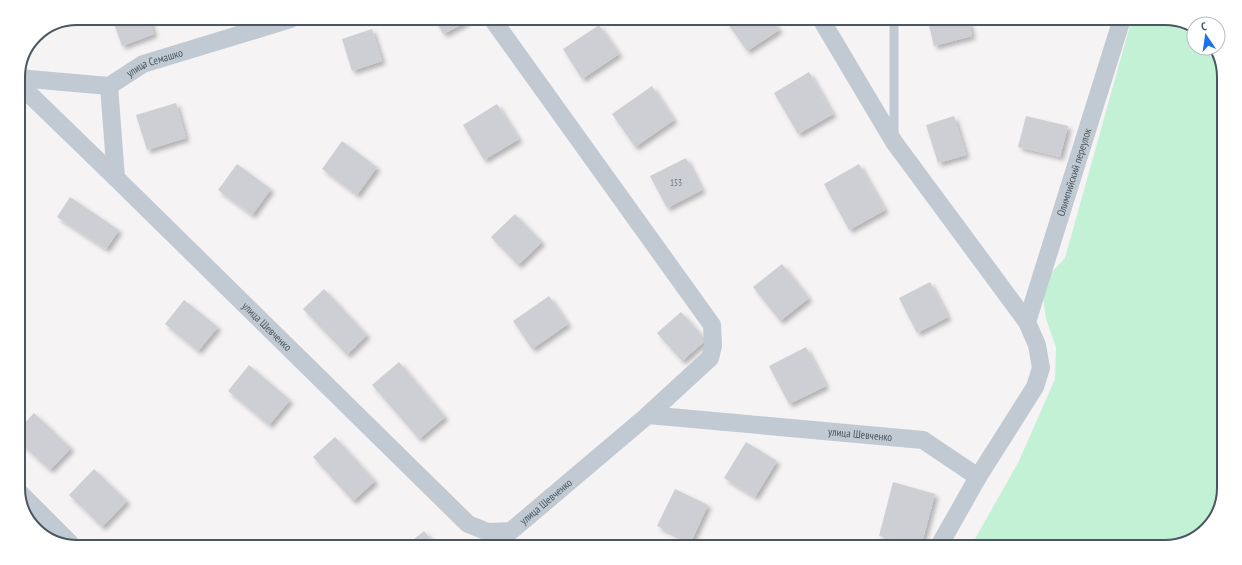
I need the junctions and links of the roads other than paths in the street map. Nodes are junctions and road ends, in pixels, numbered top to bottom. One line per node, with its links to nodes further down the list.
1 (271, 25): 7 (street, улица Семашко)
2 (497, 25): 12 (street)
3 (824, 25): 9 (street)
4 (894, 25): 9 (lane)
5 (1120, 25): 11 (street, Олимпийский переулок)
6 (25, 79): 7 (street)
7 (109, 86): 10 (street)
8 (25, 90): 10 (street, улица Шевченко)
9 (894, 142): 11 (street)
10 (116, 178): 12 (street, улица Шевченко)
11 (1027, 322): 13 (street)
12 (648, 414): 13 (street, улица Шевченко)
13 (978, 477): 16 (street)
14 (26, 500): 15 (street)
15 (67, 539)
16 (942, 540)

